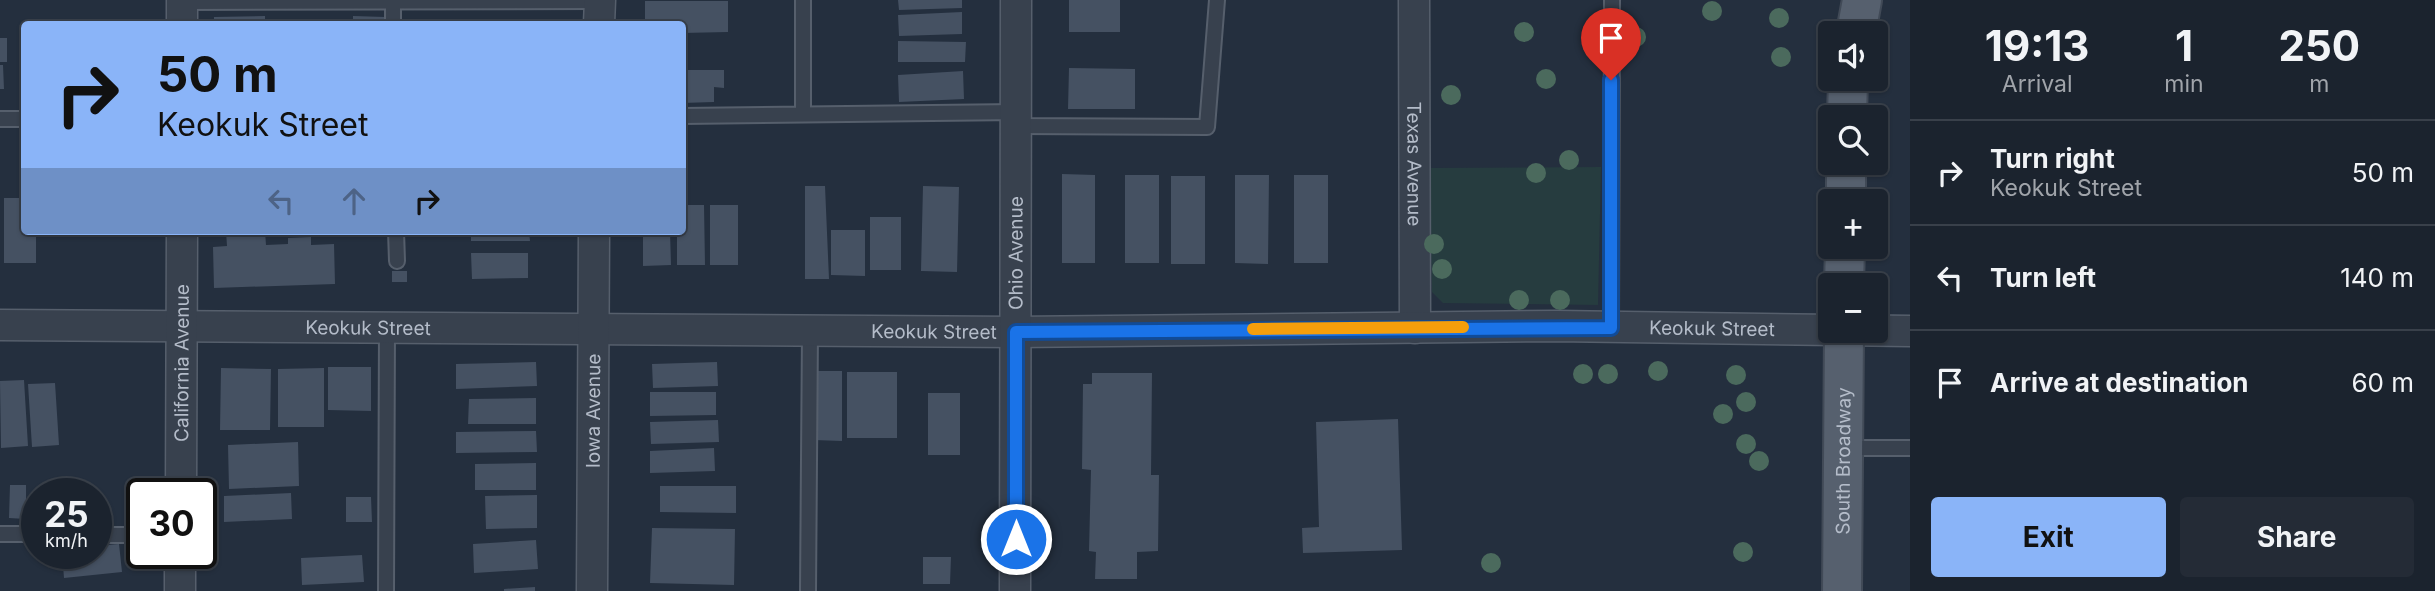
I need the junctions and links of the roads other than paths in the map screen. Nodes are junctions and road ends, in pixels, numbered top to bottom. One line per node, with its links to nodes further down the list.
1 (393, 0): 2 (lane); 11 (lane); 12 (lane)
2 (600, 0): 13 (street)
3 (803, 0): 16 (lane)
4 (1016, 0): 20 (street, Ohio Avenue)
5 (1217, 0): 20 (lane)
6 (1397, 0): 7 (lane)
7 (1414, 0): 29 (street, Texas Avenue)
8 (1612, 0): 30 (lane)
9 (1838, 0): 14 (main road)
10 (1862, 0): 15 (main road)
11 (182, 9)
12 (393, 21)
13 (599, 21)
14 (1841, 21)
15 (1858, 21)
16 (803, 114): 17 (lane); 20 (lane)
17 (686, 116)
18 (0, 119): 19 (lane)
19 (21, 119)
20 (1017, 119): 35 (street, Ohio Avenue)
21 (182, 235): 26 (street, California Avenue)
22 (396, 235): 24 (lane)
23 (594, 235): 28 (street, Iowa Avenue)
24 (397, 261)
25 (0, 325): 26 (street, Keokuk Street)
26 (181, 326): 27 (street, Keokuk Street); 39 (street, California Avenue)
27 (387, 327): 28 (street, Keokuk Street); 44 (lane)
28 (592, 328): 31 (street, Keokuk Street); 45 (street, Iowa Avenue)
29 (1415, 328): 30 (street, Keokuk Street); 35 (street, Keokuk Street)
30 (1611, 328): 32 (street, Keokuk Street)
31 (810, 331): 35 (street, Keokuk Street); 46 (lane)
32 (1818, 331)
33 (1888, 331): 34 (street, Keokuk Street)
34 (1910, 331)
35 (1016, 332): 47 (street, Ohio Avenue)
36 (1843, 343): 37 (main road, South Broadway)
37 (1843, 448): 38 (lane); 48 (main road, South Broadway)
38 (1910, 448)
39 (181, 478)
40 (0, 534): 41 (lane)
41 (21, 534)
42 (180, 569): 43 (street)
43 (180, 591)
44 (386, 591)
45 (592, 591)
46 (808, 591)
47 (1015, 591)
48 (1842, 591)

